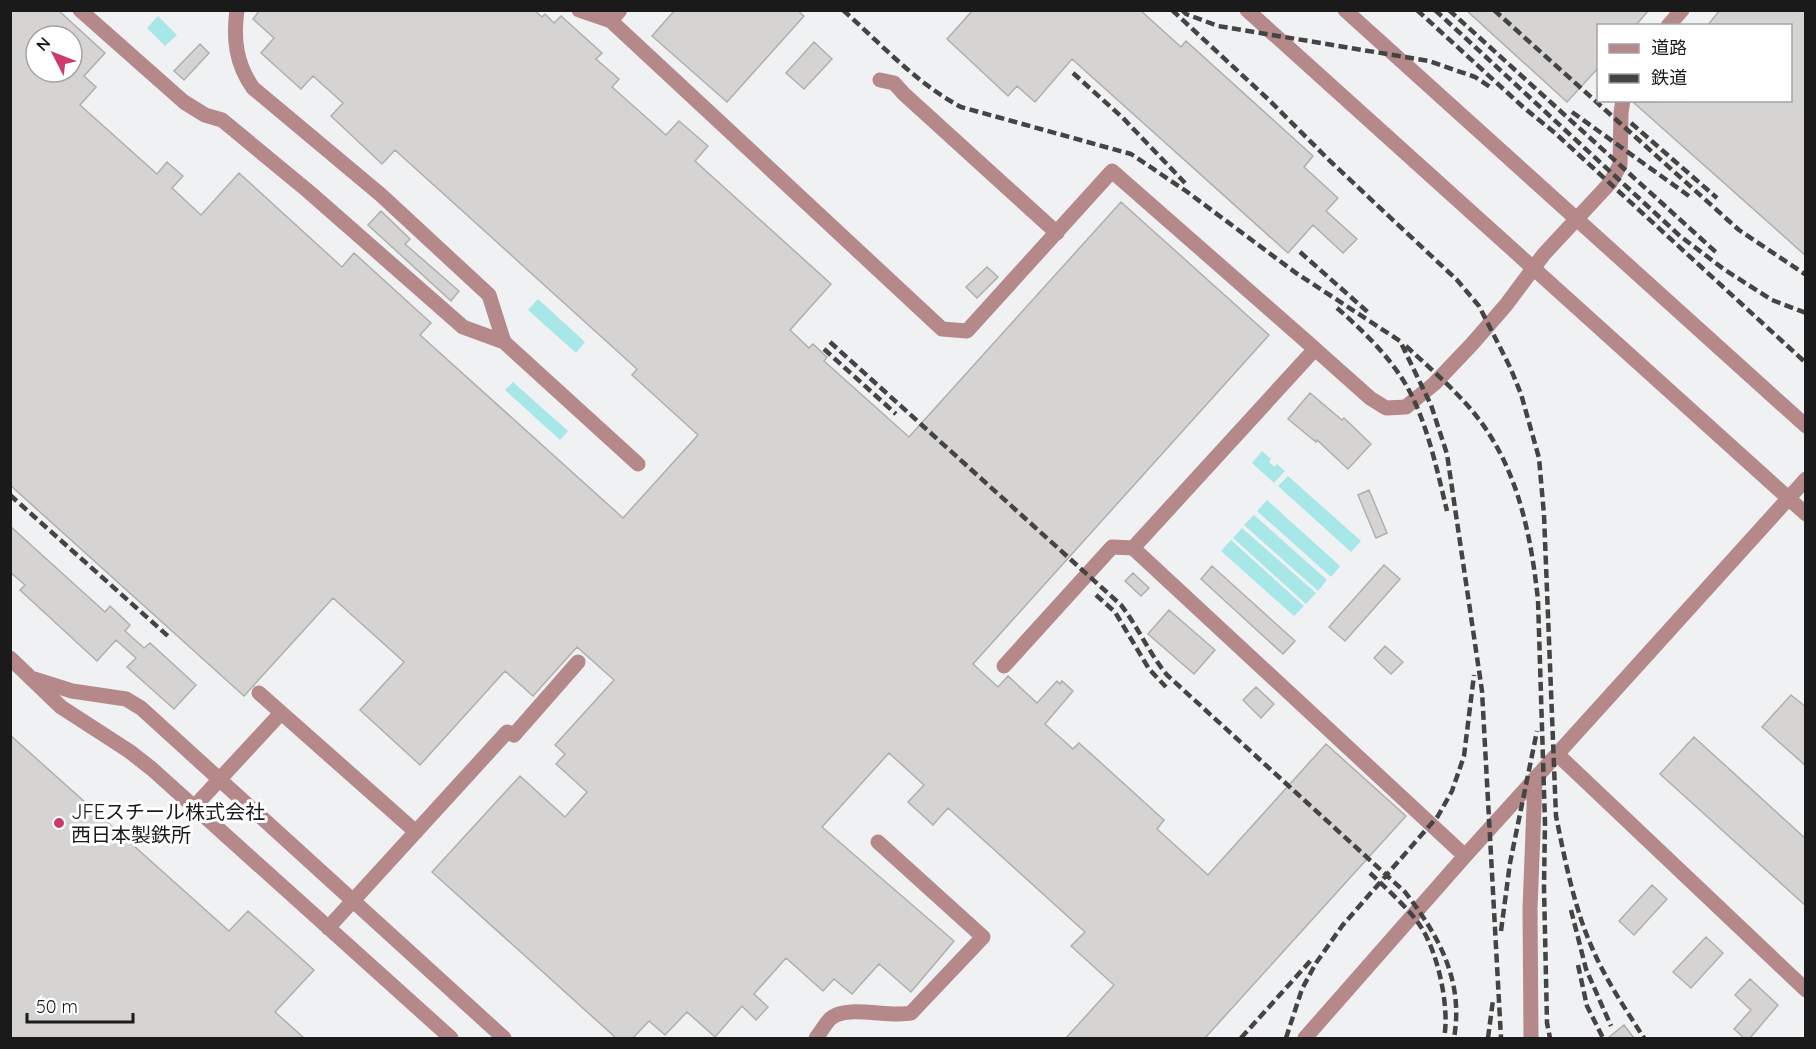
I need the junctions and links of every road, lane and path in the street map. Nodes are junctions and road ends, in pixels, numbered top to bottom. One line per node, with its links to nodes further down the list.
1 (80, 10): 14 (lane)
2 (237, 10): 14 (lane)
3 (579, 10): 7 (lane)
4 (1247, 10): 13 (lane)
5 (1345, 10): 11 (lane)
6 (1682, 10): 8 (lane)
7 (615, 16): 12 (lane)
8 (1670, 24)
9 (879, 80): 12 (lane)
10 (1623, 102): 11 (lane)
11 (1576, 219): 13 (lane); 16 (lane)
12 (1057, 233): 15 (lane)
13 (1533, 270): 15 (lane); 19 (lane)
14 (504, 342): 17 (lane)
15 (1315, 349): 21 (lane)
16 (1806, 426)
17 (638, 464)
18 (1806, 479): 19 (lane)
19 (1787, 498): 20 (lane); 28 (lane)
20 (1806, 514)
21 (1133, 548): 24 (lane); 34 (lane)
22 (10, 658): 25 (lane)
23 (578, 662): 32 (lane)
24 (1004, 666)
25 (34, 679): 29 (lane); 31 (lane)
26 (259, 693): 27 (lane)
27 (281, 713): 29 (lane); 32 (lane)
28 (1557, 754): 30 (lane); 37 (lane)
29 (220, 779): 31 (lane); 35 (lane)
30 (1535, 781): 34 (lane); 42 (lane)
31 (194, 807): 36 (lane)
32 (416, 832): 35 (lane)
33 (878, 842): 40 (lane)
34 (1465, 856): 41 (lane)
35 (353, 902): 36 (lane); 39 (lane)
36 (328, 928): 38 (lane)
37 (1806, 990)
38 (451, 1038)
39 (504, 1038)
40 (816, 1038)
41 (1305, 1038)
42 (1531, 1038)

